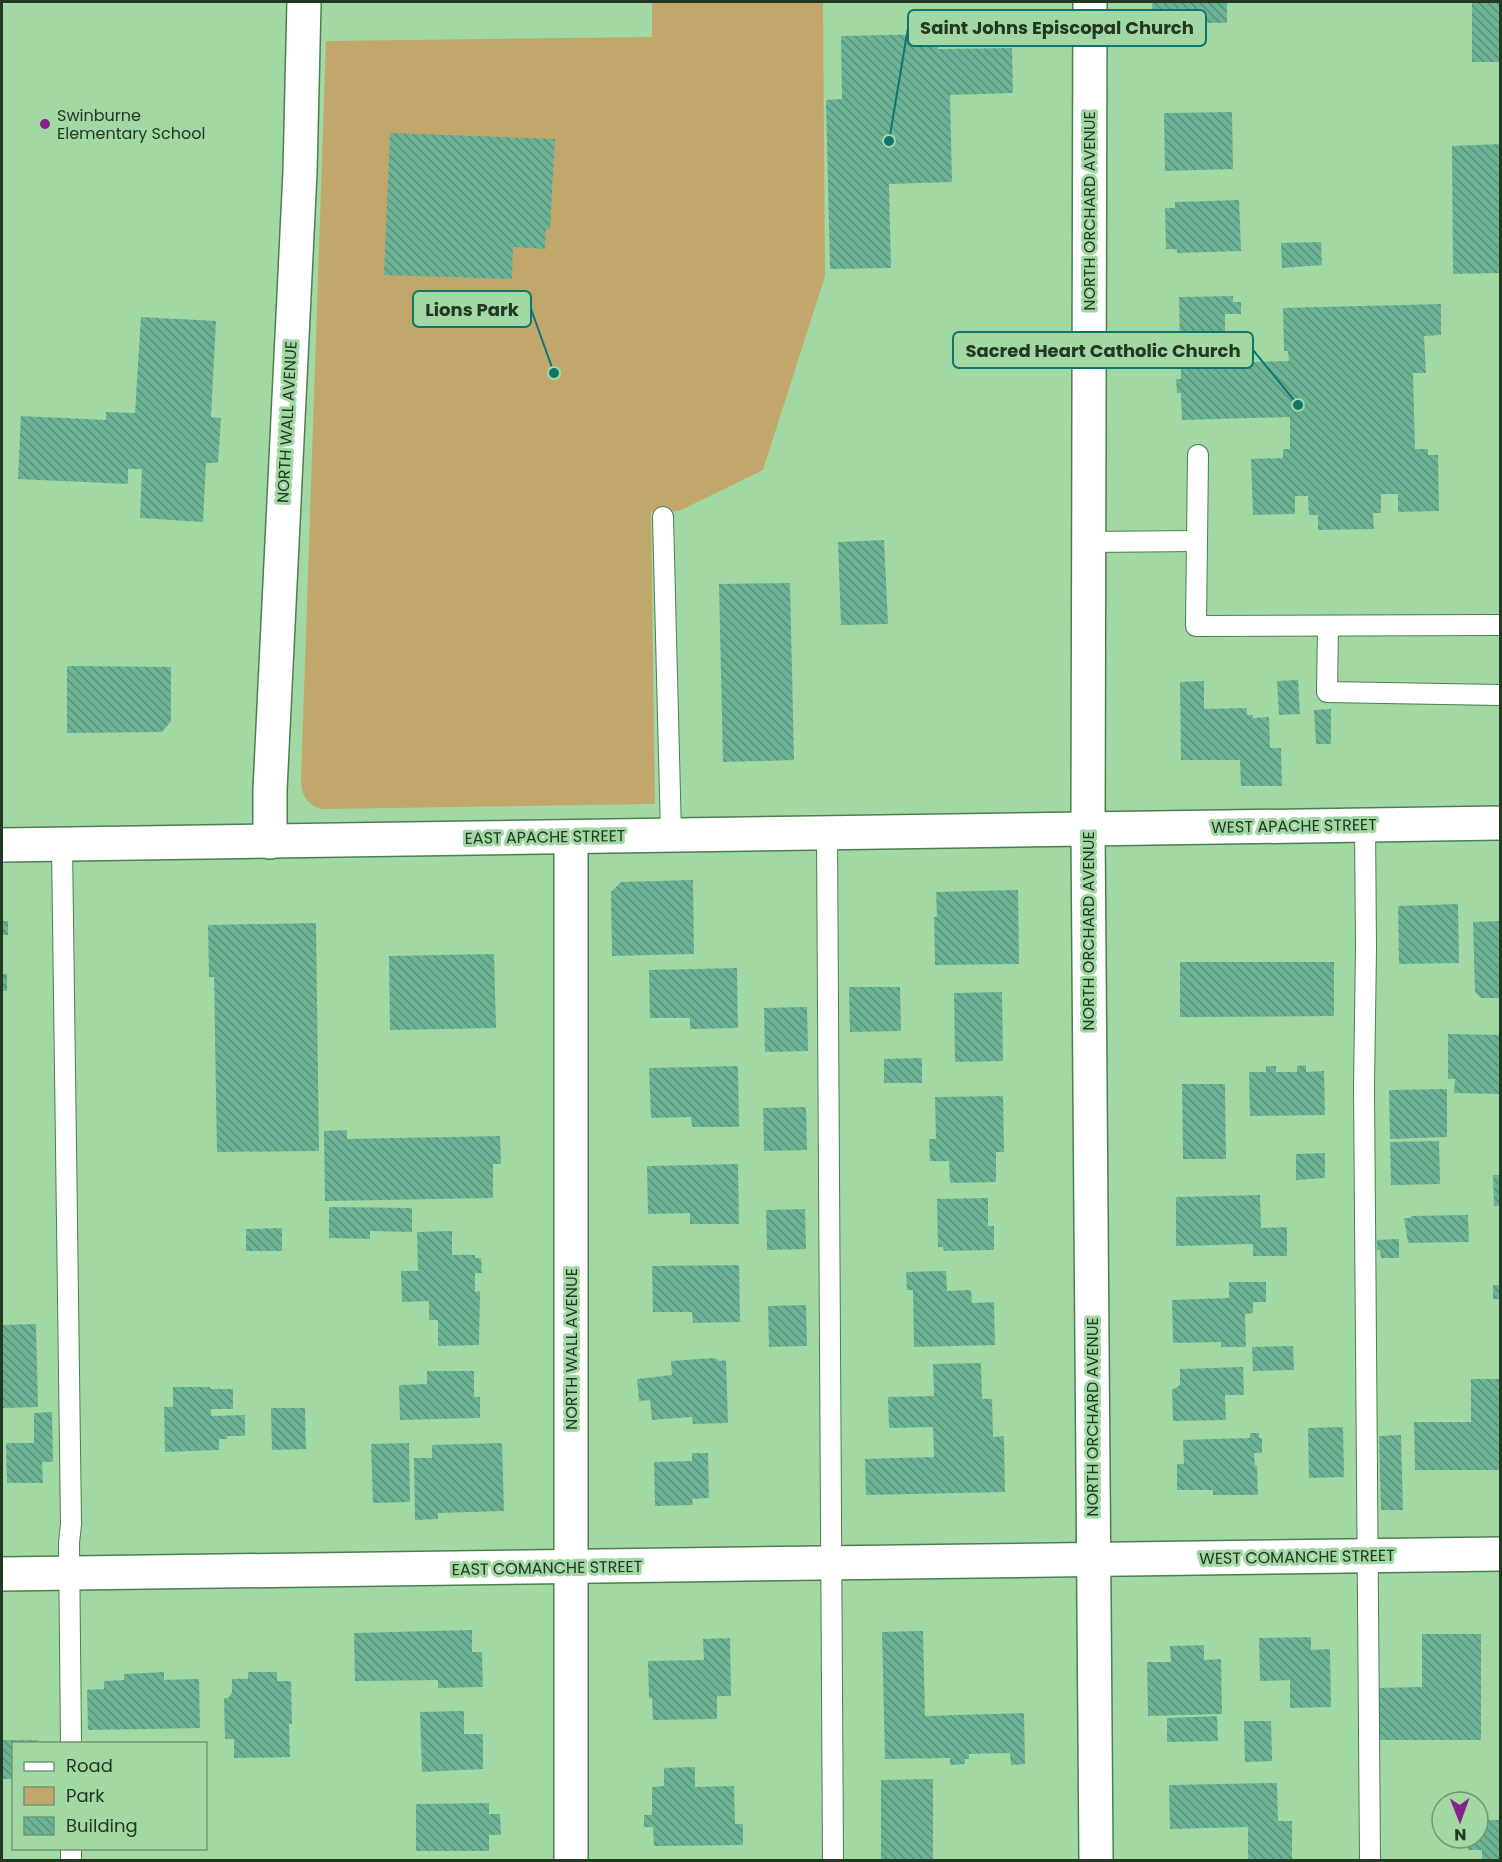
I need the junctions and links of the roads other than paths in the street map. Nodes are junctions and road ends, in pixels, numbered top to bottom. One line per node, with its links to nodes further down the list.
1 (304, 2): 16 (street, NORTH WALL AVENUE)
2 (1090, 2): 6 (street, NORTH ORCHARD AVENUE)
3 (1198, 455): 5 (lane)
4 (663, 517): 14 (lane)
5 (1196, 541): 6 (lane); 8 (lane)
6 (1088, 542): 12 (street, NORTH ORCHARD AVENUE)
7 (1500, 625): 8 (lane)
8 (1328, 626): 9 (lane)
9 (1500, 695)
10 (1500, 823): 11 (street, WEST APACHE STREET)
11 (1365, 825): 12 (street, WEST APACHE STREET); 20 (lane)
12 (1088, 830): 13 (street, EAST APACHE STREET); 21 (street, NORTH ORCHARD AVENUE)
13 (827, 833): 14 (street, EAST APACHE STREET); 22 (lane)
14 (670, 835): 15 (street, EAST APACHE STREET)
15 (571, 837): 16 (street, EAST APACHE STREET); 23 (street, NORTH WALL AVENUE)
16 (270, 842): 18 (street, EAST APACHE STREET)
17 (2, 845): 18 (street, EAST APACHE STREET)
18 (62, 845): 24 (lane)
19 (1500, 1554): 20 (street, WEST COMANCHE STREET)
20 (1367, 1556): 21 (street, WEST COMANCHE STREET); 30 (lane)
21 (1093, 1560): 22 (street, EAST COMANCHE STREET); 29 (street, NORTH ORCHARD AVENUE)
22 (832, 1564): 23 (street, EAST COMANCHE STREET); 28 (lane)
23 (571, 1568): 24 (street, EAST COMANCHE STREET); 27 (street, NORTH WALL AVENUE)
24 (70, 1573): 25 (street, EAST COMANCHE STREET); 26 (lane)
25 (2, 1574)
26 (71, 1742)
27 (571, 1860)
28 (833, 1860)
29 (1096, 1860)
30 (1370, 1860)

